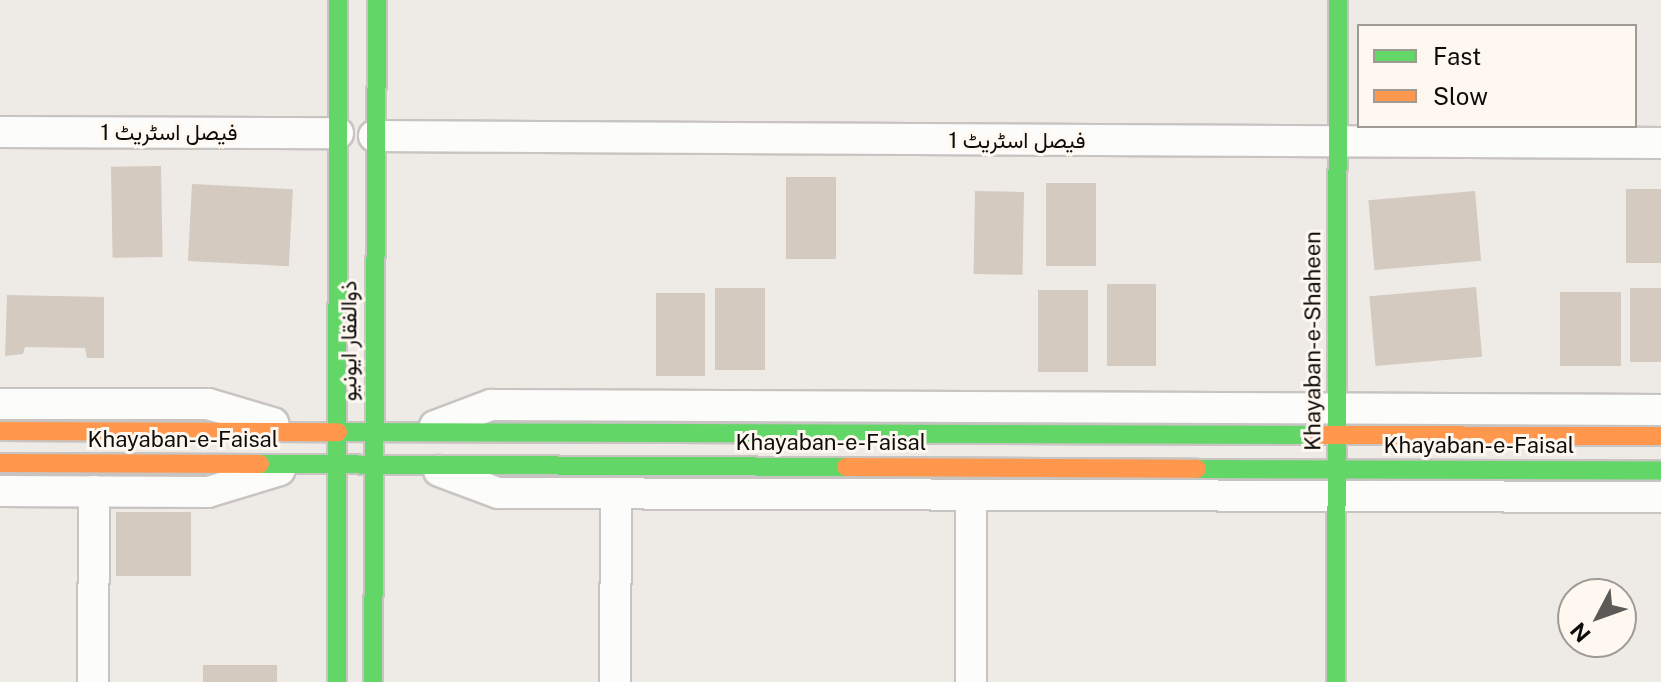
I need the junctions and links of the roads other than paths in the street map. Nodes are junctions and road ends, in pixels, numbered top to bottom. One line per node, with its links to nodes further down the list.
1 (338, 0): 5 (main road, ذوالفقار ایونیو)
2 (377, 0): 6 (main road, ذوالفقار ایونیو)
3 (1338, 0): 7 (main road, Khayaban-e-Shaheen)
4 (0, 132): 5 (street, فیصل اسٹریٹ 1)
5 (338, 133): 14 (main road, ذوالفقار ایونیو)
6 (374, 136): 7 (street, فیصل اسٹریٹ 1); 15 (main road, ذوالفقار ایونیو)
7 (1337, 143): 8 (street, فیصل اسٹریٹ 1); 11 (main road, Khayaban-e-Shaheen)
8 (1661, 143)
9 (0, 404): 13 (street)
10 (1661, 410): 11 (street)
11 (1337, 422): 16 (street); 17 (main road, Khayaban-e-Faisal); 24 (main road, Khayaban-e-Shaheen)
12 (0, 431): 13 (main road, Khayaban-e-Faisal)
13 (293, 432): 14 (main road, Khayaban-e-Faisal)
14 (338, 432): 15 (main road, Khayaban-e-Faisal); 20 (main road, ذوالفقار ایونیو)
15 (373, 432): 16 (main road, Khayaban-e-Faisal); 21 (main road, ذوالفقار ایونیو)
16 (422, 432)
17 (1661, 436)
18 (0, 463): 19 (main road, Khayaban-e-Faisal)
19 (293, 464): 20 (main road, Khayaban-e-Faisal); 26 (street)
20 (338, 464): 21 (main road, Khayaban-e-Faisal); 31 (main road, ذوالفقار ایونیو)
21 (373, 464): 22 (main road, Khayaban-e-Faisal); 32 (main road, ذوالفقار ایونیو)
22 (426, 464): 24 (main road, Khayaban-e-Faisal); 27 (street)
23 (1661, 471): 24 (main road, Khayaban-e-Faisal)
24 (1337, 483): 28 (street); 29 (street); 35 (main road, Khayaban-e-Shaheen)
25 (0, 491): 26 (street)
26 (94, 491): 30 (street)
27 (616, 494): 28 (street); 33 (street)
28 (971, 495): 34 (street)
29 (1661, 497)
30 (93, 682)
31 (337, 682)
32 (373, 682)
33 (615, 682)
34 (971, 682)
35 (1336, 682)

